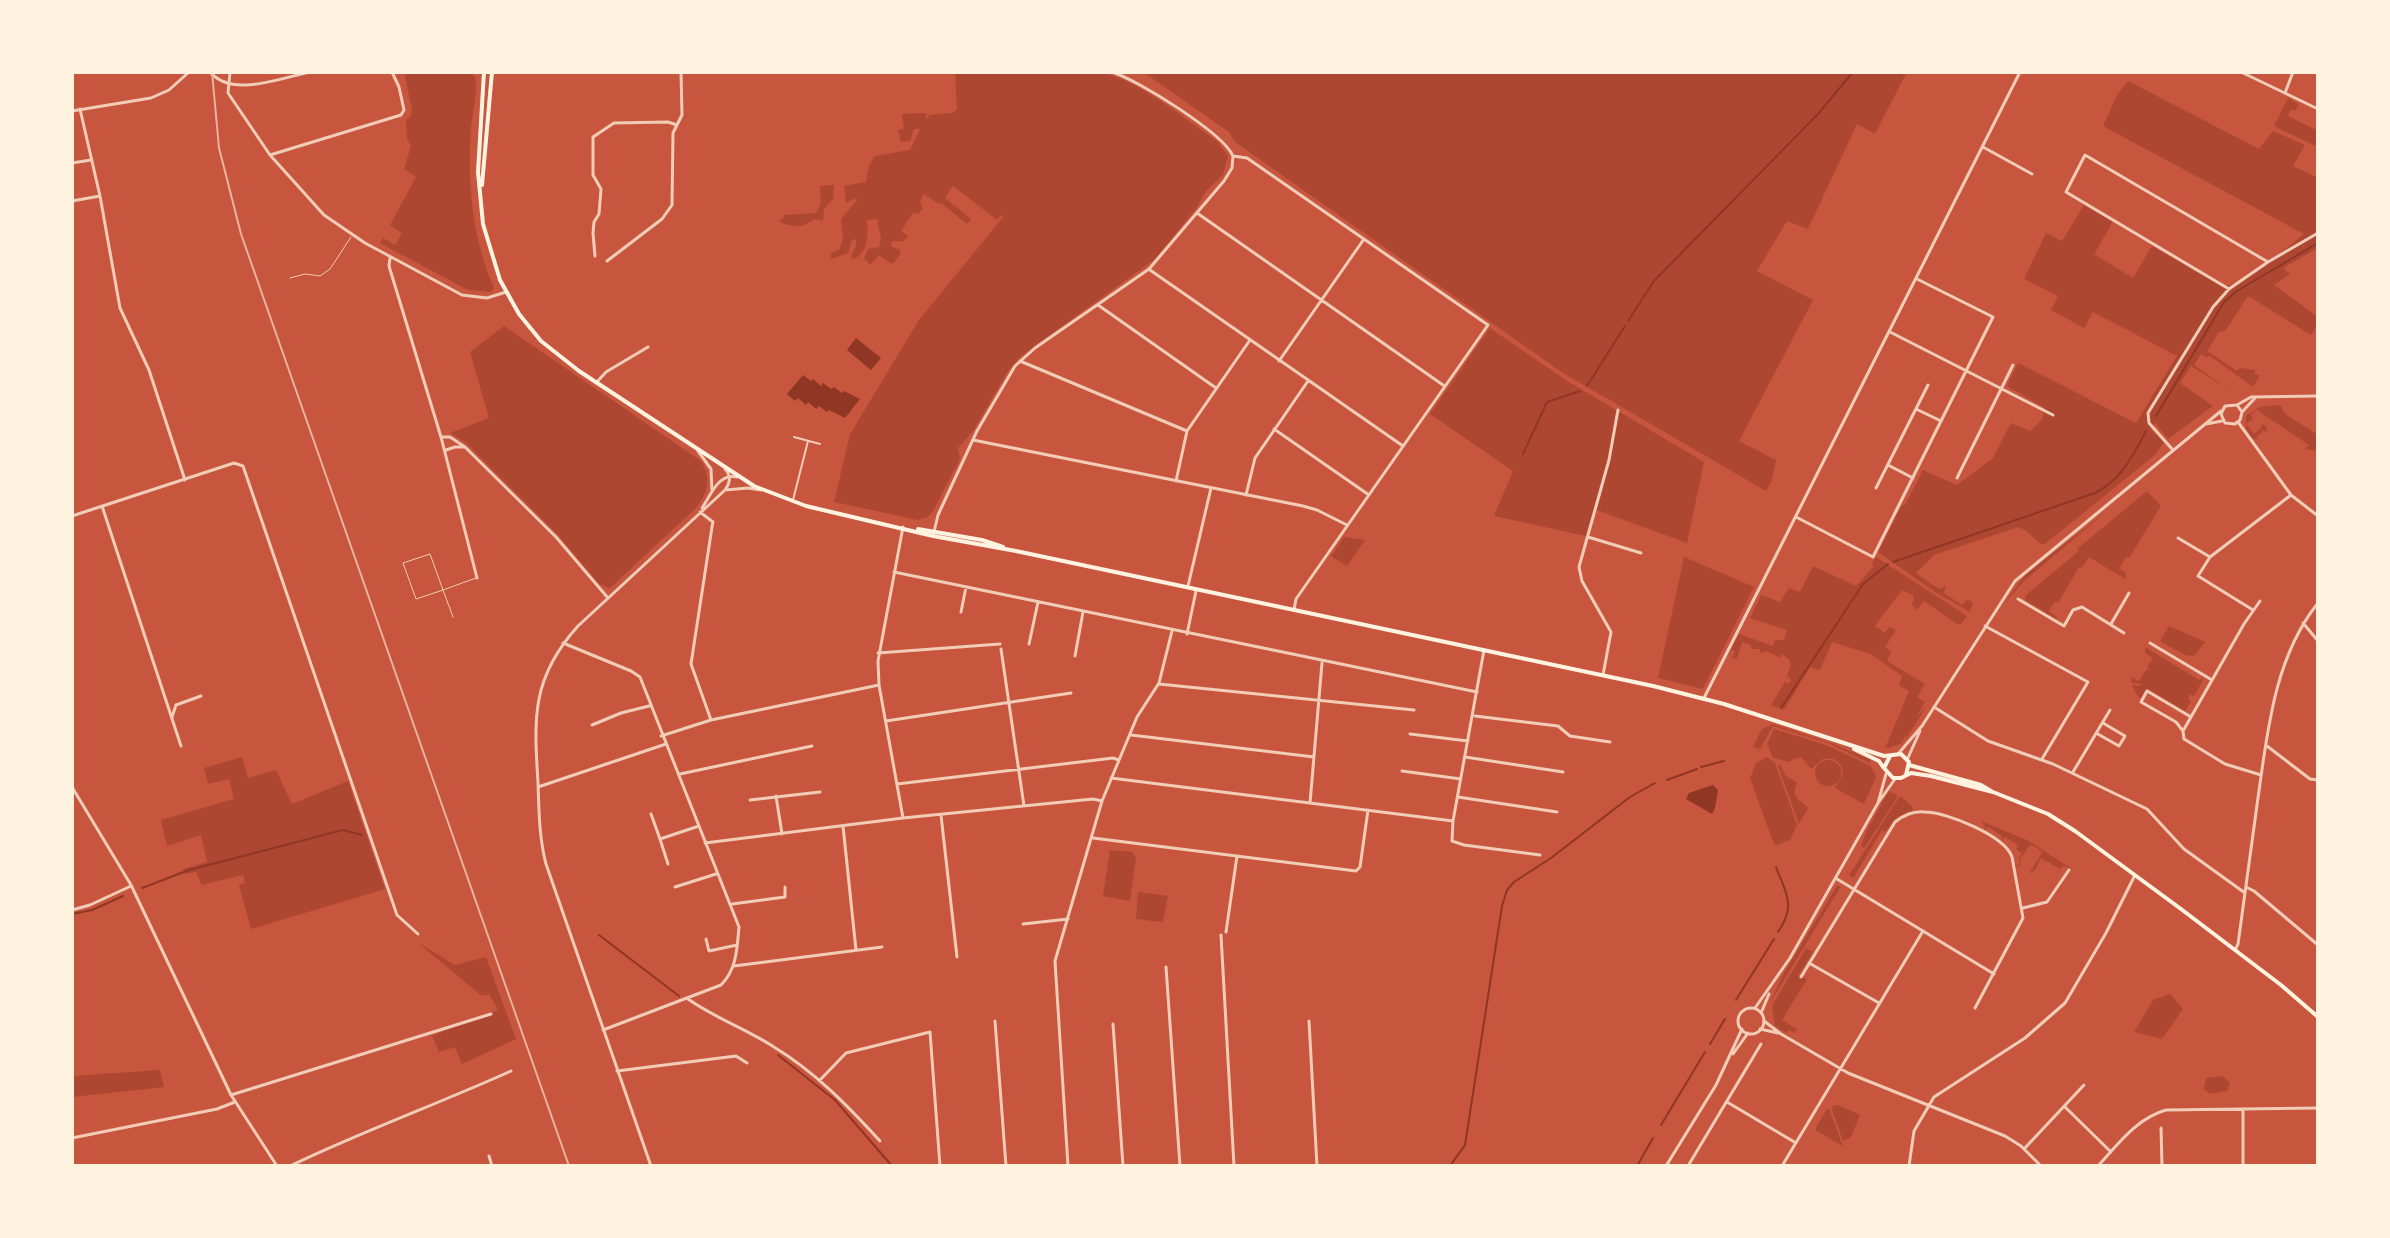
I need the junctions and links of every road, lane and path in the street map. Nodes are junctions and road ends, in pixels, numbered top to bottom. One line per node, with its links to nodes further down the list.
1 (189, 72): 15 (street)
2 (210, 72): 13 (street)
3 (230, 72): 13 (street)
4 (310, 72): 13 (street)
5 (392, 72): 20 (street)
6 (484, 72): 25 (main road)
7 (492, 72): 25 (main road)
8 (681, 72): 18 (street)
9 (1112, 72): 21 (street)
10 (2020, 72): 19 (street)
11 (2241, 72): 14 (street)
12 (2293, 72): 14 (street)
13 (228, 85): 20 (street)
14 (2285, 93): 16 (street)
15 (80, 109): 17 (street); 22 (street)
16 (2318, 109)
17 (72, 111)
18 (677, 125): 32 (street); 34 (street)
19 (1983, 147): 24 (street); 38 (street)
20 (270, 155): 30 (street)
21 (1233, 156): 28 (street); 31 (street)
22 (91, 160): 23 (street); 26 (street)
23 (72, 163)
24 (2032, 174)
25 (480, 193): 40 (main road)
26 (100, 196): 27 (street); 88 (street)
27 (72, 201)
28 (1197, 213): 36 (street); 41 (street)
29 (2318, 233): 35 (street)
30 (353, 236): 33 (street); 37 (lane)
31 (1364, 239): 41 (street); 53 (street)
32 (595, 256)
33 (391, 257): 40 (street); 72 (street)
34 (607, 261)
35 (2268, 262): 39 (street); 39 (street)
36 (1149, 269): 42 (street); 44 (street)
37 (290, 278)
38 (1917, 279): 43 (street); 49 (street)
39 (2229, 289): 79 (street)
40 (507, 295): 51 (main road)
41 (1322, 300): 47 (street); 53 (street)
42 (1098, 305): 46 (street); 54 (street)
43 (1890, 332): 49 (street); 102 (street)
44 (1250, 340): 47 (street); 54 (street)
45 (648, 347): 51 (street)
46 (1020, 361): 70 (street); 75 (street)
47 (1279, 361): 50 (street)
48 (2013, 365): 55 (street)
49 (1966, 371): 55 (street); 65 (street)
50 (1308, 380): 68 (street); 77 (street)
51 (596, 383): 81 (main road)
52 (1928, 385): 59 (street)
53 (1444, 386): 77 (street)
54 (1217, 388): 70 (street)
55 (2001, 389): 63 (street); 87 (street)
56 (2318, 396): 57 (street)
57 (2255, 398): 58 (street); 62 (street)
58 (2237, 405): 61 (street); 62 (street)
59 (1916, 409): 65 (street); 82 (street)
60 (1618, 410): 107 (street)
61 (2221, 411): 64 (street); 67 (street)
62 (2242, 412): 66 (street)
63 (2053, 415)
64 (2223, 420): 66 (street); 67 (street)
65 (1941, 421): 86 (street)
66 (2238, 422): 97 (street)
67 (2206, 424): 79 (street)
68 (1274, 429): 95 (street); 96 (street)
69 (803, 431): 74 (street)
70 (1187, 431): 89 (street)
71 (817, 434): 76 (street)
72 (441, 437): 78 (street); 80 (street)
73 (794, 437): 74 (street)
74 (801, 439): 76 (street)
75 (973, 440): 89 (street); 106 (street)
76 (808, 441): 98 (street)
77 (1403, 446): 96 (street)
78 (465, 447): 80 (street); 118 (street)
79 (2173, 450): 130 (street)
80 (444, 451): 112 (street)
81 (698, 451): 83 (main road); 94 (street)
82 (1888, 465): 86 (street); 91 (street)
83 (725, 469): 84 (street); 85 (main road)
84 (729, 475): 85 (street); 92 (street); 94 (street)
85 (740, 478): 93 (main road)
86 (1913, 478): 102 (street)
87 (1957, 478)
88 (185, 480): 99 (street); 239 (street)
89 (1176, 481): 90 (street)
90 (1211, 488): 95 (street); 114 (street)
91 (1876, 488)
92 (725, 490): 93 (street); 100 (street)
93 (764, 491): 98 (main road)
94 (711, 494): 100 (street)
95 (1246, 495): 104 (street)
96 (1369, 495): 104 (street)
97 (2291, 495): 103 (street); 110 (street)
98 (792, 502): 105 (main road)
99 (102, 506): 101 (street); 157 (street)
100 (700, 512): 118 (street); 159 (street)
101 (72, 516)
102 (1795, 516): 149 (street)
103 (2318, 516)
104 (1347, 525): 123 (street)
105 (903, 527): 106 (main road); 111 (street)
106 (933, 533): 114 (main road)
107 (1588, 537): 109 (street); 142 (street)
108 (2178, 538): 110 (street)
109 (1641, 553)
110 (2210, 557): 124 (street)
111 (894, 572): 113 (street); 139 (street)
112 (477, 578): 116 (lane)
113 (966, 587): 121 (street); 125 (street)
114 (1188, 587): 115 (main road)
115 (1196, 589): 123 (main road); 133 (street)
116 (443, 590): 116 (lane); 127 (lane)
117 (2129, 593): 129 (street)
118 (608, 598): 135 (street)
119 (2018, 599): 129 (street)
120 (2260, 601): 124 (street)
121 (1038, 602): 126 (street); 137 (street)
122 (2318, 603): 128 (street)
123 (1294, 610): 138 (main road)
124 (2253, 610): 143 (street)
125 (961, 612)
126 (1083, 612): 131 (street); 140 (street)
127 (453, 617)
128 (2303, 623): 134 (street); 175 (street)
129 (2111, 624): 132 (street)
130 (1985, 626): 153 (street); 180 (street)
131 (1172, 631): 133 (street); 144 (street)
132 (2124, 633)
133 (1187, 634): 141 (street)
134 (2318, 641)
135 (563, 643): 152 (street); 197 (street)
136 (2150, 643): 143 (street)
137 (1029, 644)
138 (1484, 650): 142 (main road); 146 (street)
139 (878, 653): 145 (street); 150 (street)
140 (1075, 656)
141 (1322, 662): 146 (street); 151 (street)
142 (1603, 675): 149 (main road)
143 (2212, 680): 158 (street)
144 (1159, 683): 151 (street); 167 (street)
145 (879, 685): 159 (street); 160 (street)
146 (1477, 692): 156 (street)
147 (1071, 693): 150 (street)
148 (201, 696): 157 (street)
149 (1704, 698): 172 (main road)
150 (1009, 701): 160 (street); 183 (street)
151 (1317, 701): 154 (street); 178 (street)
152 (650, 706): 162 (street); 168 (street)
153 (1934, 707): 163 (street); 180 (street)
154 (1414, 710)
155 (2110, 710): 161 (street)
156 (1473, 716): 169 (street); 170 (street)
157 (172, 717): 173 (street)
158 (2191, 717): 164 (street); 164 (street)
159 (711, 720): 168 (street)
160 (886, 721): 195 (street)
161 (2102, 723): 165 (street); 165 (street)
162 (592, 725)
163 (1922, 726): 176 (street); 182 (street)
164 (2183, 731): 190 (street)
165 (2096, 733): 187 (street)
166 (1410, 734): 169 (street)
167 (1129, 735): 178 (street); 181 (street)
168 (661, 736): 171 (street)
169 (1468, 741): 179 (street)
170 (1610, 742)
171 (666, 744): 188 (street); 197 (street)
172 (1844, 744): 177 (main road); 185 (main road)
173 (181, 746)
174 (812, 746): 188 (street)
175 (2267, 746): 190 (street); 194 (street)
176 (1898, 754): 177 (main road); 182 (main road)
177 (1890, 756): 185 (main road)
178 (1314, 757): 204 (street)
179 (1465, 757): 186 (street); 192 (street)
180 (2042, 759): 187 (street)
181 (1119, 760): 183 (street); 191 (street)
182 (1908, 762): 189 (main road); 199 (main road)
183 (1020, 770): 195 (street); 206 (street)
184 (1402, 771): 192 (street)
185 (1885, 771): 193 (main road); 205 (street)
186 (1563, 772)
187 (2073, 773): 231 (street)
188 (680, 774): 213 (street)
189 (1906, 775): 193 (main road); 199 (main road)
190 (2261, 775): 229 (street)
191 (1111, 778): 203 (street); 204 (street)
192 (1461, 779): 201 (street)
193 (1895, 779): 205 (street)
194 (2318, 780)
195 (897, 784): 211 (street)
196 (72, 787): 226 (street)
197 (538, 787): 267 (street)
198 (820, 792): 200 (street)
199 (1993, 792): 224 (main road)
200 (776, 796): 202 (street); 215 (street)
201 (1458, 797): 208 (street); 212 (street)
202 (750, 800)
203 (1102, 801): 206 (street); 216 (street)
204 (1310, 803): 207 (street)
205 (1878, 803): 225 (street)
206 (1024, 806): 210 (street)
207 (1368, 810): 212 (street); 220 (street)
208 (1557, 812)
209 (651, 814): 217 (street)
210 (941, 815): 211 (street); 247 (street)
211 (903, 818): 214 (street)
212 (1453, 821): 219 (street)
213 (699, 826): 217 (street); 218 (street)
214 (843, 826): 215 (street); 245 (street)
215 (782, 834): 218 (street)
216 (1092, 837): 220 (street); 235 (street)
217 (660, 839): 221 (street)
218 (705, 843): 223 (street)
219 (1540, 855)
220 (1237, 856): 238 (street)
221 (668, 864)
222 (2069, 870): 233 (street)
223 (716, 874): 227 (street); 232 (street)
224 (2135, 875): 246 (main road); 281 (street)
225 (1837, 879): 230 (street); 253 (street)
226 (131, 885): 234 (street); 278 (street)
227 (675, 887)
228 (785, 887): 232 (street)
229 (2246, 887): 231 (street); 243 (street)
230 (1854, 890): 233 (street); 237 (street); 248 (street)
231 (2245, 893): 246 (street)
232 (731, 905): 242 (street)
233 (2023, 908): 251 (street)
234 (72, 910)
235 (1068, 919): 236 (street); 299 (street)
236 (1023, 924)
237 (1923, 931): 251 (street); 255 (street)
238 (1226, 932)
239 (418, 934)
240 (1221, 935): 302 (street)
241 (706, 939): 242 (street)
242 (737, 945): 249 (street)
243 (2318, 945)
244 (882, 947): 245 (street)
245 (856, 950): 249 (street)
246 (2235, 950): 260 (main road)
247 (957, 957)
248 (1809, 963): 252 (street); 255 (street)
249 (734, 966): 254 (street)
250 (1166, 967): 301 (street)
251 (1994, 974): 257 (street)
252 (1801, 977)
253 (1770, 990): 256 (street); 258 (street)
254 (688, 999): 267 (street); 276 (street)
255 (1880, 1004): 273 (street)
256 (1755, 1008): 258 (street); 265 (street)
257 (1975, 1008)
258 (1761, 1013): 263 (street)
259 (491, 1014): 278 (street)
260 (2318, 1017)
261 (995, 1021): 298 (street)
262 (1309, 1021): 303 (street)
263 (1764, 1021): 266 (street); 269 (street)
264 (1113, 1024): 300 (street)
265 (1742, 1029): 268 (street); 271 (street)
266 (1760, 1029): 268 (street); 269 (street)
267 (603, 1030): 275 (street)
268 (1748, 1033): 271 (street)
269 (1781, 1034): 273 (street)
270 (1761, 1044): 280 (street)
271 (1729, 1061): 292 (street)
272 (747, 1063): 275 (street)
273 (1841, 1069): 281 (street); 288 (street)
274 (511, 1071): 294 (street)
275 (617, 1071): 296 (street)
276 (820, 1080): 287 (street); 297 (street)
277 (2084, 1085): 282 (street)
278 (231, 1095): 279 (street)
279 (235, 1102): 286 (street); 293 (street)
280 (1727, 1102): 288 (street); 304 (street)
281 (1928, 1104): 289 (street); 306 (street)
282 (2064, 1106): 289 (street); 290 (street)
283 (2243, 1108): 284 (street); 290 (street); 310 (street)
284 (2318, 1108)
285 (2161, 1128): 309 (street)
286 (72, 1138)
287 (880, 1141)
288 (1796, 1143): 305 (street)
289 (2024, 1149): 307 (street)
290 (2111, 1152): 308 (street)
291 (489, 1156): 295 (street)
292 (1668, 1165)
293 (277, 1166)
294 (290, 1166)
295 (492, 1166)
296 (651, 1166)
297 (940, 1166)
298 (1006, 1166)
299 (1068, 1166)
300 (1123, 1166)
301 (1180, 1166)
302 (1234, 1166)
303 (1317, 1166)
304 (1688, 1166)
305 (1782, 1166)
306 (1909, 1166)
307 (2041, 1166)
308 (2098, 1166)
309 (2162, 1166)
310 (2243, 1166)

